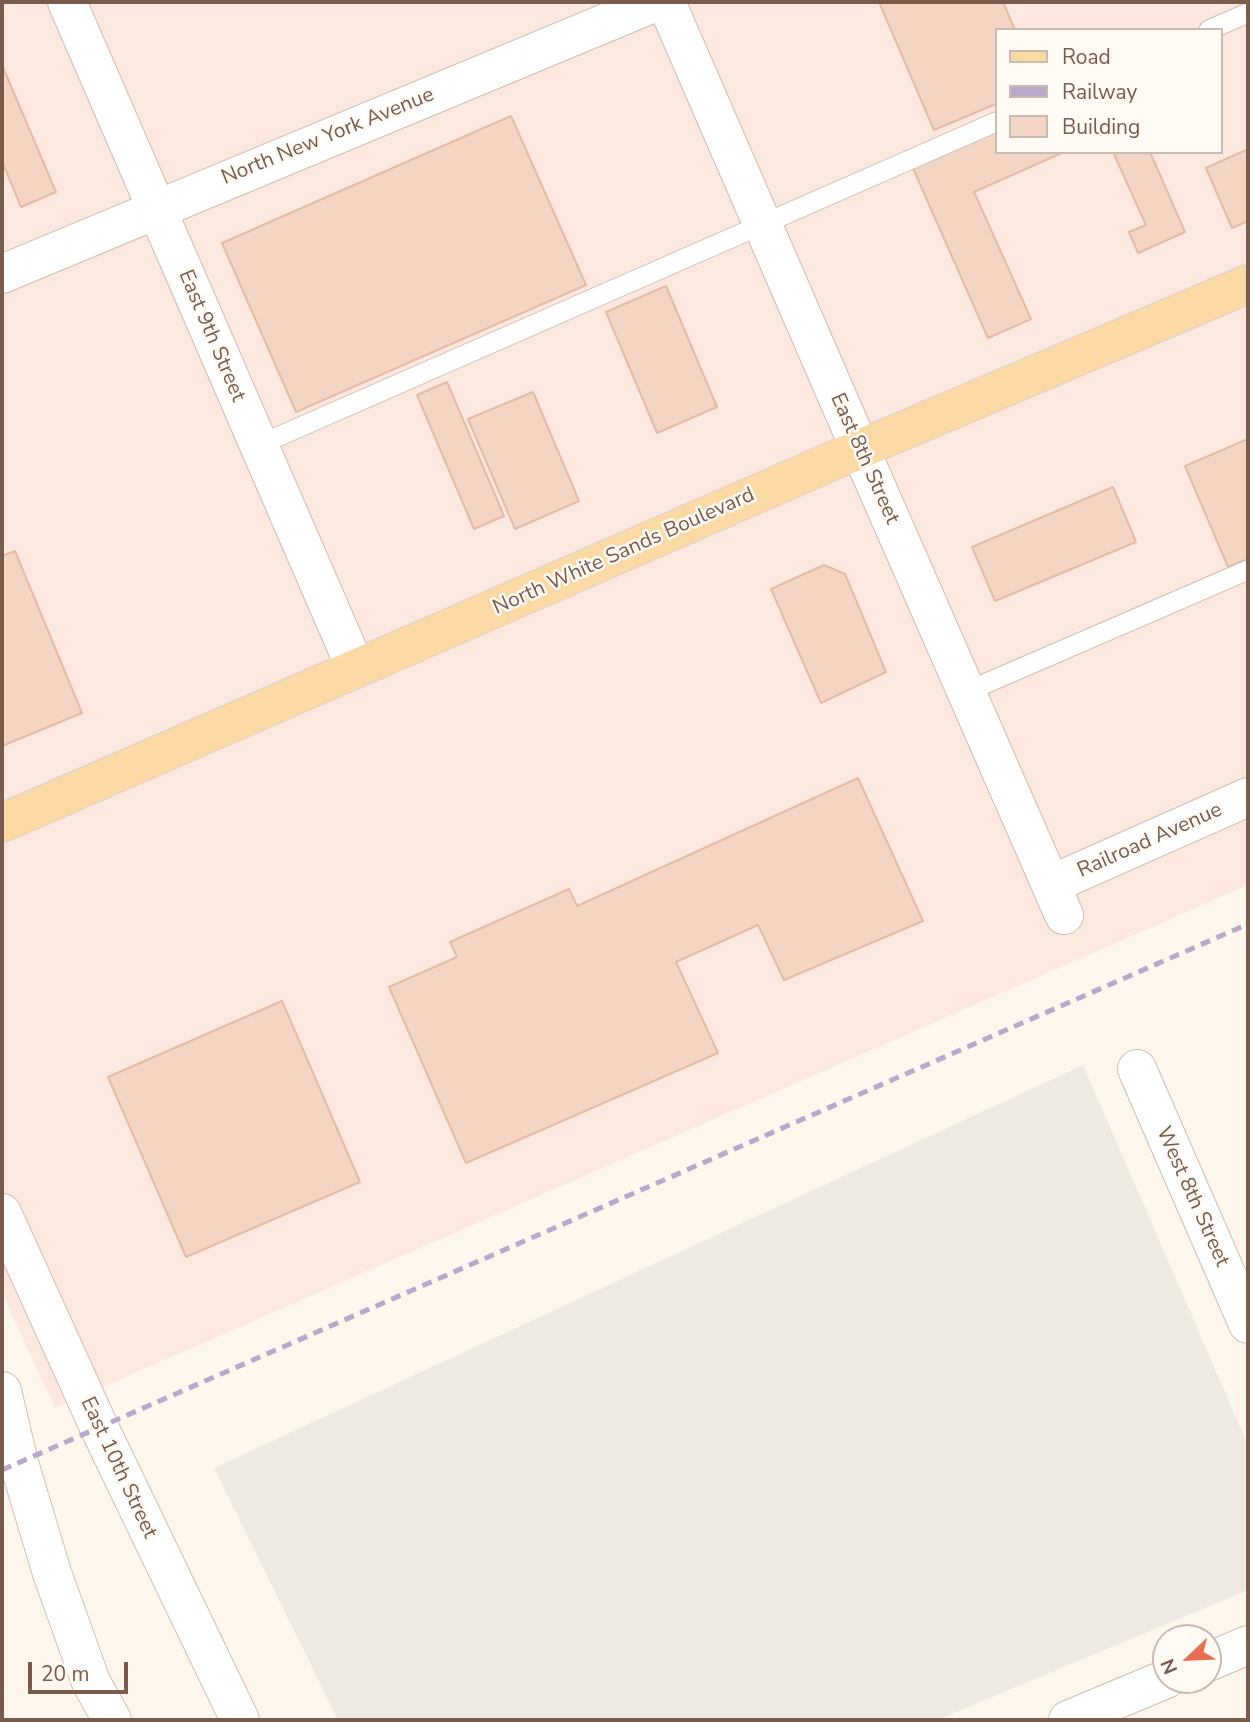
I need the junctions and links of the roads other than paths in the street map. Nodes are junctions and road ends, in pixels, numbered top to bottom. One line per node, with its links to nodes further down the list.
1 (67, 2): 7 (street, East 9th Street)
2 (656, 2): 7 (street, North New York Avenue)
3 (666, 2): 8 (street, East 8th Street)
4 (1248, 13): 5 (lane)
5 (1214, 28)
6 (995, 122): 8 (lane)
7 (156, 208): 9 (street, North New York Avenue); 11 (street, East 9th Street)
8 (762, 224): 11 (lane); 12 (street, East 8th Street)
9 (2, 274)
10 (1248, 284): 12 (main road, North White Sands Boulevard)
11 (259, 445): 14 (street, East 9th Street)
12 (860, 449): 14 (main road, North White Sands Boulevard); 15 (street, East 8th Street)
13 (1248, 570): 15 (lane)
14 (356, 669): 17 (main road, North White Sands Boulevard)
15 (966, 692): 18 (street, East 8th Street)
16 (1248, 797): 18 (street, Railroad Avenue)
17 (2, 823)
18 (1058, 900)
19 (1137, 1069): 21 (street, West 8th Street)
20 (2, 1213): 27 (street, East 10th Street)
21 (1248, 1324)
22 (2, 1391): 26 (street)
23 (1248, 1645): 24 (street)
24 (1222, 1656)
25 (1152, 1685): 28 (street)
26 (112, 1720)
27 (240, 1720)
28 (1068, 1720)

